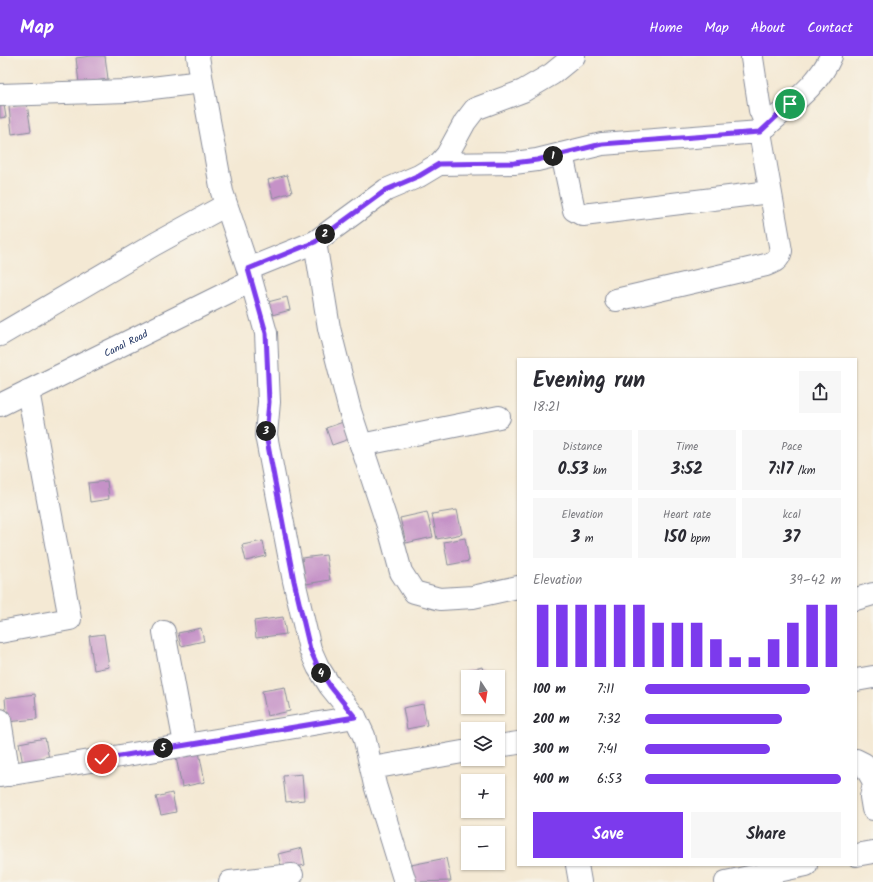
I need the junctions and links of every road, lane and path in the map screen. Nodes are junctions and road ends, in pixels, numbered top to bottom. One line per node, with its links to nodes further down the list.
1 (198, 56): 5 (street)
2 (574, 56): 9 (street)
3 (831, 56): 7 (street)
4 (752, 58): 7 (street)
5 (202, 82): 6 (street); 11 (street)
6 (0, 95)
7 (764, 129): 8 (street); 10 (street)
8 (562, 154): 9 (street); 10 (street)
9 (439, 164): 12 (street, Canal Road)
10 (770, 192): 14 (street)
11 (228, 214): 13 (street); 15 (street)
12 (315, 242): 13 (street, Canal Road); 19 (street)
13 (249, 275): 16 (street, Canal Road); 27 (street)
14 (616, 300)
15 (0, 335)
16 (28, 391): 17 (street, Canal Road); 23 (street)
17 (0, 405)
18 (499, 417): 19 (street)
19 (361, 445): 20 (street)
20 (517, 587)
21 (873, 594): 22 (street)
22 (857, 599)
23 (0, 632)
24 (164, 632): 30 (street)
25 (873, 677): 26 (street)
26 (857, 680)
27 (355, 717): 30 (street); 34 (street)
28 (0, 720): 35 (street)
29 (517, 743): 31 (street)
30 (185, 744): 35 (street)
31 (505, 745)
32 (461, 752): 34 (street)
33 (857, 760): 36 (street)
34 (372, 768): 45 (street)
35 (4, 775)
36 (873, 780)
37 (873, 788): 38 (street)
38 (873, 808)
39 (873, 852): 40 (street)
40 (857, 855)
41 (577, 866): 46 (street)
42 (801, 866): 47 (street)
43 (292, 875): 44 (street)
44 (230, 882)
45 (405, 882)
46 (580, 882)
47 (726, 882)

